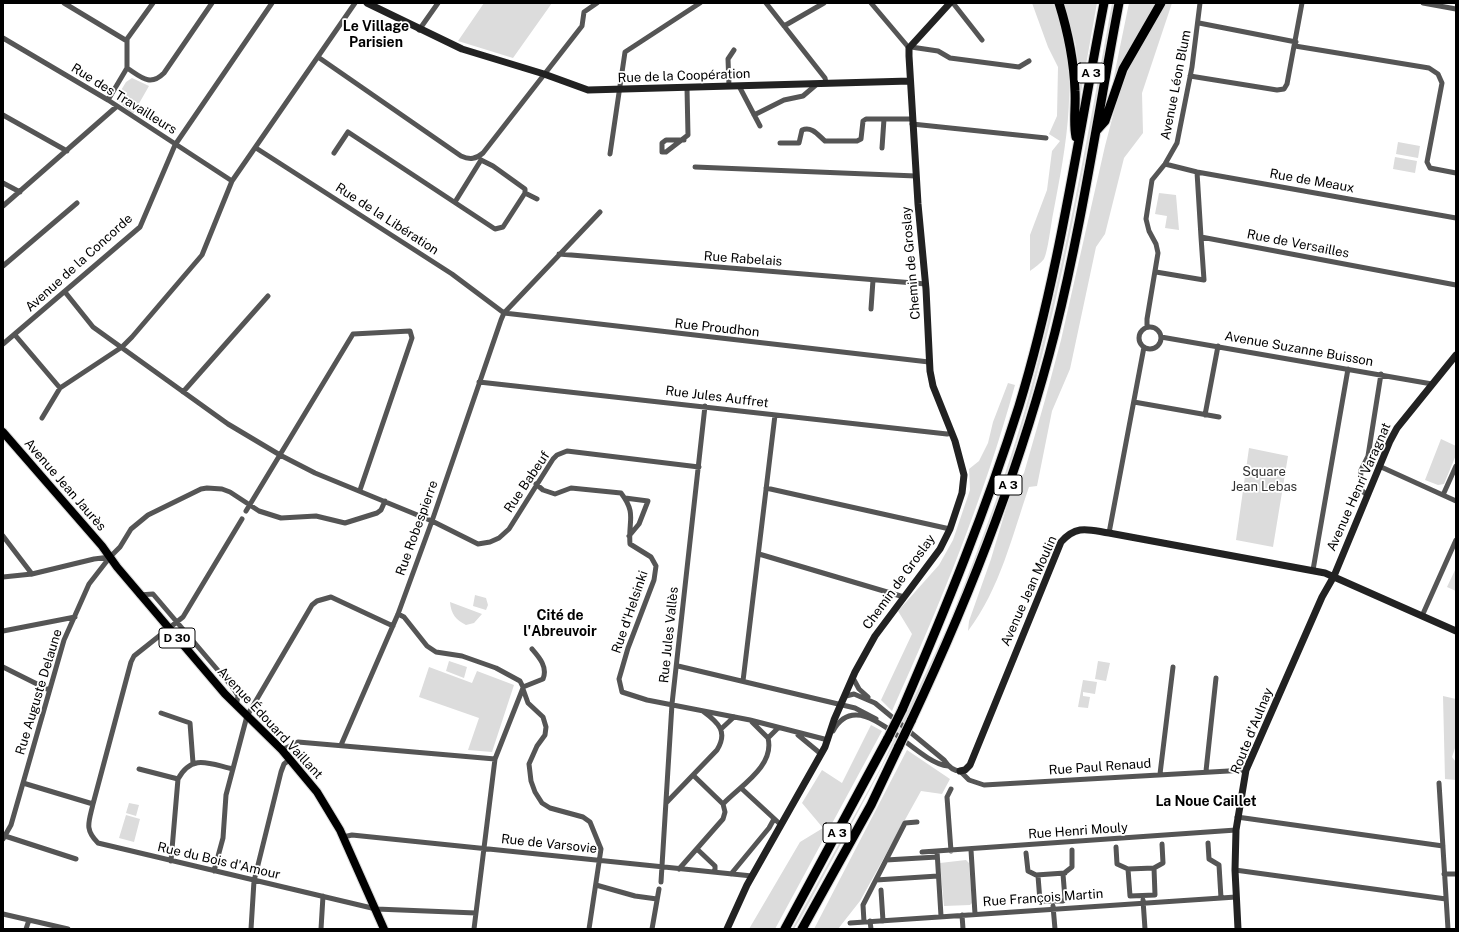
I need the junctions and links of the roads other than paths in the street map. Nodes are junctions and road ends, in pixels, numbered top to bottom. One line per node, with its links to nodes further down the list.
1 (64, 3): 27 (street)
2 (154, 3): 27 (street)
3 (212, 3): 33 (street)
4 (272, 3): 54 (street)
5 (354, 3): 31 (street)
6 (367, 3): 24 (street, Rue de la Coopération)
7 (438, 3): 24 (street)
8 (597, 3): 34 (street)
9 (700, 3): 42 (street)
10 (766, 3): 23 (street)
11 (824, 3): 23 (street)
12 (871, 3): 30 (street)
13 (951, 3): 26 (street); 30 (street)
14 (1059, 3): 55 (highway)
15 (1104, 3): 55 (highway, A 3)
16 (1119, 3): 50 (highway, A 3)
17 (1161, 3): 50 (highway)
18 (1200, 3): 22 (street, Avenue Léon Blum)
19 (1302, 3): 28 (street)
20 (1423, 3): 21 (street)
21 (1456, 9)
22 (1198, 23): 28 (street); 35 (street, Avenue Léon Blum)
23 (784, 26): 37 (street)
24 (419, 30): 34 (street, Rue de la Coopération)
25 (3, 38): 43 (street, Rue des Travailleurs)
26 (982, 40)
27 (127, 41): 33 (street)
28 (1295, 44): 35 (street); 65 (street)
29 (734, 50): 39 (street)
30 (910, 50): 32 (street); 36 (street, Chemin de Groslay)
31 (318, 57): 56 (street); 61 (street)
32 (1029, 61)
33 (127, 68): 43 (street)
34 (544, 74): 42 (street, Rue de la Coopération); 61 (street)
35 (1190, 76): 62 (street, Avenue Léon Blum)
36 (910, 81): 37 (street, Rue de la Coopération); 48 (street, Chemin de Groslay)
37 (826, 83): 38 (street, Rue de la Coopération)
38 (817, 84): 40 (street, Rue de la Coopération); 46 (street)
39 (729, 86): 40 (street, Rue de la Coopération); 41 (street, Rue de la Coopération)
40 (739, 86): 46 (street)
41 (687, 88): 42 (street, Rue de la Coopération); 52 (street)
42 (618, 90): 60 (street)
43 (108, 100): 44 (street, Rue des Travailleurs)
44 (116, 107): 54 (street, Rue des Travailleurs); 58 (street)
45 (3, 115): 58 (street)
46 (754, 115): 49 (street)
47 (884, 119): 48 (street); 53 (street); 57 (street)
48 (912, 122): 51 (street); 66 (street, Chemin de Groslay)
49 (760, 126)
50 (1095, 132): 269 (highway, A 3, bridge)
51 (1046, 138)
52 (684, 140)
53 (780, 143)
54 (175, 144): 67 (street, Rue des Travailleurs); 84 (street, Avenue de la Concorde)
55 (1077, 144): 268 (highway, A 3, bridge)
56 (256, 148): 67 (street); 87 (street, Rue de la Libération)
57 (882, 148)
58 (67, 151): 69 (street)
59 (334, 152): 72 (street)
60 (610, 154)
61 (478, 158): 70 (street); 72 (street)
62 (1166, 164): 64 (street, Rue de Meaux); 80 (street, Avenue Léon Blum)
63 (695, 167): 66 (street)
64 (1198, 172): 76 (street, Rue de Meaux); 77 (street)
65 (1456, 173)
66 (916, 176): 82 (street, Chemin de Groslay)
67 (232, 182): 93 (street)
68 (3, 183): 69 (street)
69 (20, 192): 74 (street)
70 (525, 193): 71 (street); 72 (street)
71 (537, 199)
72 (455, 202)
73 (78, 203): 79 (street)
74 (3, 206)
75 (600, 212): 78 (street)
76 (1456, 218)
77 (1201, 237): 80 (street); 83 (street, Rue de Versailles)
78 (559, 254): 81 (street, Rue Rabelais); 87 (street)
79 (3, 266)
80 (1156, 272): 88 (street, Avenue Léon Blum)
81 (873, 280): 82 (street, Rue Rabelais); 86 (street)
82 (926, 284): 96 (street, Chemin de Groslay)
83 (1456, 285)
84 (65, 292): 89 (street, Avenue de la Concorde); 93 (street, Rue Babeuf)
85 (268, 296): 102 (street)
86 (871, 309)
87 (504, 314): 96 (street, Rue Proudhon); 99 (street, Rue Robespierre)
88 (1147, 327): 90 (street); 94 (street, Avenue Léon Blum)
89 (14, 335): 91 (street, Avenue de la Concorde); 101 (street)
90 (1161, 337): 92 (street, Avenue Suzanne Buisson); 94 (street)
91 (3, 344)
92 (1218, 346): 97 (street, Avenue Suzanne Buisson); 106 (street)
93 (122, 347): 101 (street); 102 (street, Rue Babeuf)
94 (1144, 347): 103 (street, Avenue Léon Blum)
95 (1456, 355): 100 (street, Avenue Henri Varagnat)
96 (929, 362): 110 (street, Chemin de Groslay)
97 (1348, 368): 98 (street, Avenue Suzanne Buisson); 134 (street)
98 (1381, 374): 100 (street, Avenue Suzanne Buisson); 118 (street)
99 (479, 382): 104 (street, Rue Jules Auffret); 126 (street, Rue Robespierre)
100 (1432, 384): 112 (street, Avenue Henri Varagnat)
101 (60, 388): 108 (street)
102 (183, 392): 111 (street, Rue Babeuf)
103 (1134, 402): 106 (street); 128 (street, Avenue Léon Blum)
104 (705, 406): 105 (street, Rue Jules Auffret); 114 (street, Rue Jules Vallès)
105 (775, 414): 110 (street, Rue Jules Auffret); 116 (street)
106 (1205, 415): 107 (street)
107 (1219, 417)
108 (42, 418)
109 (3, 432): 133 (main road, Avenue Jean Jaurès / D 30)
110 (952, 433): 127 (street, Chemin de Groslay)
111 (280, 455): 117 (street, Rue Babeuf); 117 (street); 123 (street)
112 (1379, 466): 118 (street, Avenue Henri Varagnat); 119 (street)
113 (1456, 466): 119 (street)
114 (699, 467): 115 (street, Rue Babeuf); 149 (street, Rue Jules Vallès)
115 (536, 484): 120 (street); 126 (street, Rue Babeuf)
116 (766, 488): 127 (street); 132 (street)
117 (360, 490): 121 (street, Rue Babeuf)
118 (1367, 495): 136 (street, Avenue Henri Varagnat)
119 (1443, 495): 122 (street)
120 (625, 498): 130 (street); 130 (street)
121 (385, 501): 123 (street, Rue Auguste Delaune); 126 (street, Rue Babeuf)
122 (1456, 501)
123 (249, 505): 124 (street); 133 (street, Rue Auguste Delaune)
124 (246, 511)
125 (242, 519): 143 (street, Rue du Bois d'Amour)
126 (432, 521): 140 (street, Rue Robespierre)
127 (950, 529): 139 (street, Chemin de Groslay)
128 (1109, 533): 134 (street, Avenue Jean Moulin); 183 (street, Avenue Jean Moulin)
129 (3, 536): 135 (street)
130 (629, 536): 159 (street, Rue d'Helsinki)
131 (1456, 540): 141 (street)
132 (759, 554): 139 (street); 154 (street)
133 (109, 556): 135 (street); 138 (main road, Avenue Édouard Vaillant / D 30); 142 (street, Rue Auguste Delaune)
134 (1313, 570): 136 (street, Avenue Jean Moulin)
135 (32, 574): 137 (street)
136 (1334, 576): 141 (street, Avenue Jean Moulin); 182 (street, Route d'Aulnay)
137 (3, 577)
138 (139, 595): 143 (street); 145 (main road, Avenue Édouard Vaillant / D 30)
139 (904, 597): 152 (street, Chemin de Groslay)
140 (398, 614): 144 (street, Rue Robespierre); 155 (street)
141 (1422, 616): 147 (street, Avenue Jean Moulin)
142 (75, 617): 146 (street); 156 (street, Rue Auguste Delaune)
143 (176, 623): 145 (street, Rue du Bois d'Amour); 161 (street)
144 (393, 626): 164 (street); 173 (street, Rue Robespierre)
145 (168, 629): 161 (main road, Avenue Édouard Vaillant / D 30); 193 (street, Rue du Bois d'Amour)
146 (3, 631)
147 (1456, 632)
148 (532, 649): 155 (street)
149 (678, 666): 154 (street); 159 (street, Rue Jules Vallès)
150 (3, 667): 156 (street)
151 (1173, 667): 185 (street)
152 (852, 678): 157 (street, Chemin de Groslay); 158 (street)
153 (1216, 678): 184 (street)
154 (743, 681): 160 (street)
155 (523, 688): 176 (street); 216 (street)
156 (49, 690): 188 (street, Rue Auguste Delaune)
157 (846, 696): 158 (street); 160 (street, Chemin de Groslay)
158 (875, 703): 179 (street)
159 (672, 704): 162 (street); 192 (street, Rue Jules Vallès)
160 (842, 705): 167 (street); 172 (street, Chemin de Groslay)
161 (236, 706): 164 (main road, Avenue Édouard Vaillant / D 30)
162 (700, 710): 165 (street); 169 (street)
163 (160, 713): 178 (street)
164 (247, 716): 174 (main road, Avenue Édouard Vaillant / D 30); 181 (street)
165 (734, 717): 166 (street); 169 (street)
166 (750, 720): 168 (street); 171 (street)
167 (882, 723): 172 (street); 179 (street, Rue Paul Renaud)
168 (778, 728): 170 (street); 171 (street)
169 (721, 729): 186 (street)
170 (795, 733): 172 (street); 175 (street)
171 (768, 738): 190 (street)
172 (828, 741): 175 (street, Chemin de Groslay)
173 (341, 745): 174 (street); 176 (street)
174 (282, 750): 177 (main road, Avenue Édouard Vaillant / D 30)
175 (821, 754): 198 (street, Chemin de Groslay)
176 (495, 759): 206 (street)
177 (289, 760): 201 (main road, Avenue Édouard Vaillant / D 30); 234 (street)
178 (193, 763): 181 (street); 187 (street)
179 (948, 766): 183 (street, Rue Paul Renaud)
180 (139, 769): 187 (street)
181 (233, 769): 224 (street)
182 (1246, 770): 184 (street, Rue Paul Renaud); 195 (street, Route d'Aulnay)
183 (960, 771): 185 (street, Rue Paul Renaud)
184 (1206, 771): 185 (street, Rue Paul Renaud)
185 (1160, 774)
186 (693, 775): 192 (street); 194 (street)
187 (178, 779): 218 (street)
188 (23, 783): 193 (street); 200 (street, Rue Auguste Delaune)
189 (1439, 783): 204 (street)
190 (741, 788): 194 (street); 196 (street)
191 (951, 789): 211 (street)
192 (667, 802): 219 (street, Rue Jules Vallès)
193 (93, 804): 218 (street, Rue du Bois d'Amour)
194 (723, 804): 207 (street)
195 (1237, 817): 199 (street, Route d'Aulnay); 204 (street)
196 (774, 819): 198 (street); 227 (street)
197 (917, 822): 217 (street)
198 (780, 824): 231 (street, Chemin de Groslay)
199 (1236, 830): 208 (street, Rue Henri Mouly); 223 (street, Route d'Aulnay)
200 (4, 837): 215 (street)
201 (343, 837): 206 (street, Rue de Varsovie); 248 (main road, Avenue Édouard Vaillant / D 30)
202 (1208, 843): 242 (street)
203 (1162, 844): 221 (street)
204 (1442, 846): 228 (street)
205 (1116, 847): 222 (street)
206 (484, 848): 216 (street, Rue de Varsovie); 249 (street)
207 (697, 848): 220 (street); 225 (street)
208 (971, 850): 211 (street, Rue Henri Mouly); 251 (street)
209 (1072, 850): 226 (street)
210 (937, 851): 211 (street, Rue Henri Mouly); 212 (street, Rue Henri Mouly); 214 (street)
211 (951, 851)
212 (922, 852)
213 (1026, 853): 230 (street)
214 (937, 858): 217 (street); 232 (street)
215 (76, 859)
216 (599, 860): 219 (street, Rue de Varsovie); 236 (street)
217 (886, 860): 233 (street)
218 (171, 861): 224 (street, Rue du Bois d'Amour)
219 (663, 867): 220 (street, Rue de Varsovie); 235 (street, Rue Jules Vallès)
220 (679, 868): 225 (street, Rue de Varsovie)
221 (1154, 868): 222 (street); 240 (street)
222 (1128, 869): 240 (street)
223 (1235, 870): 241 (street, Route d'Aulnay); 244 (street)
224 (214, 871): 234 (street, Rue du Bois d'Amour)
225 (715, 872): 227 (street, Rue de Varsovie)
226 (1064, 873): 230 (street); 245 (street)
227 (730, 874): 231 (street, Rue de Varsovie)
228 (1444, 874): 229 (street); 244 (street)
229 (1456, 874)
230 (1036, 875): 245 (street)
231 (752, 876): 267 (street, Chemin de Groslay)
232 (938, 876): 233 (street); 253 (street)
233 (876, 880): 256 (street)
234 (254, 881): 239 (street, Rue du Bois d'Amour); 261 (street)
235 (661, 882)
236 (596, 885): 243 (street); 265 (street)
237 (659, 889): 243 (street)
238 (881, 890): 255 (street)
239 (322, 896): 248 (street, Rue du Bois d'Amour); 262 (street)
240 (1142, 896): 246 (street)
241 (1236, 897): 242 (street, Rue François Martin); 274 (street, Route d'Aulnay)
242 (1221, 898): 246 (street, Rue François Martin)
243 (657, 899): 266 (street)
244 (1446, 899): 275 (street)
245 (1053, 902): 247 (street)
246 (1143, 903): 247 (street, Rue François Martin); 273 (street)
247 (1053, 908): 251 (street, Rue François Martin); 272 (street)
248 (376, 909): 249 (street, Rue du Bois d'Amour); 263 (main road, Avenue Édouard Vaillant / D 30)
249 (476, 913): 264 (street)
250 (3, 914): 254 (street)
251 (975, 914): 252 (street, Rue François Martin)
252 (962, 915): 253 (street, Rue François Martin); 271 (street)
253 (941, 916): 255 (street, Rue François Martin)
254 (28, 920): 259 (street); 260 (street)
255 (883, 921): 257 (street, Rue François Martin)
256 (864, 922): 257 (street, Rue François Martin); 258 (street, Rue François Martin)
257 (870, 922): 270 (street)
258 (850, 923)
259 (26, 929)
260 (68, 929)
261 (251, 929)
262 (321, 929)
263 (384, 929)
264 (474, 929)
265 (589, 929)
266 (652, 929)
267 (727, 929)
268 (785, 929)
269 (802, 929)
270 (871, 929)
271 (963, 929)
272 (1055, 929)
273 (1145, 929)
274 (1238, 929)
275 (1448, 929)

